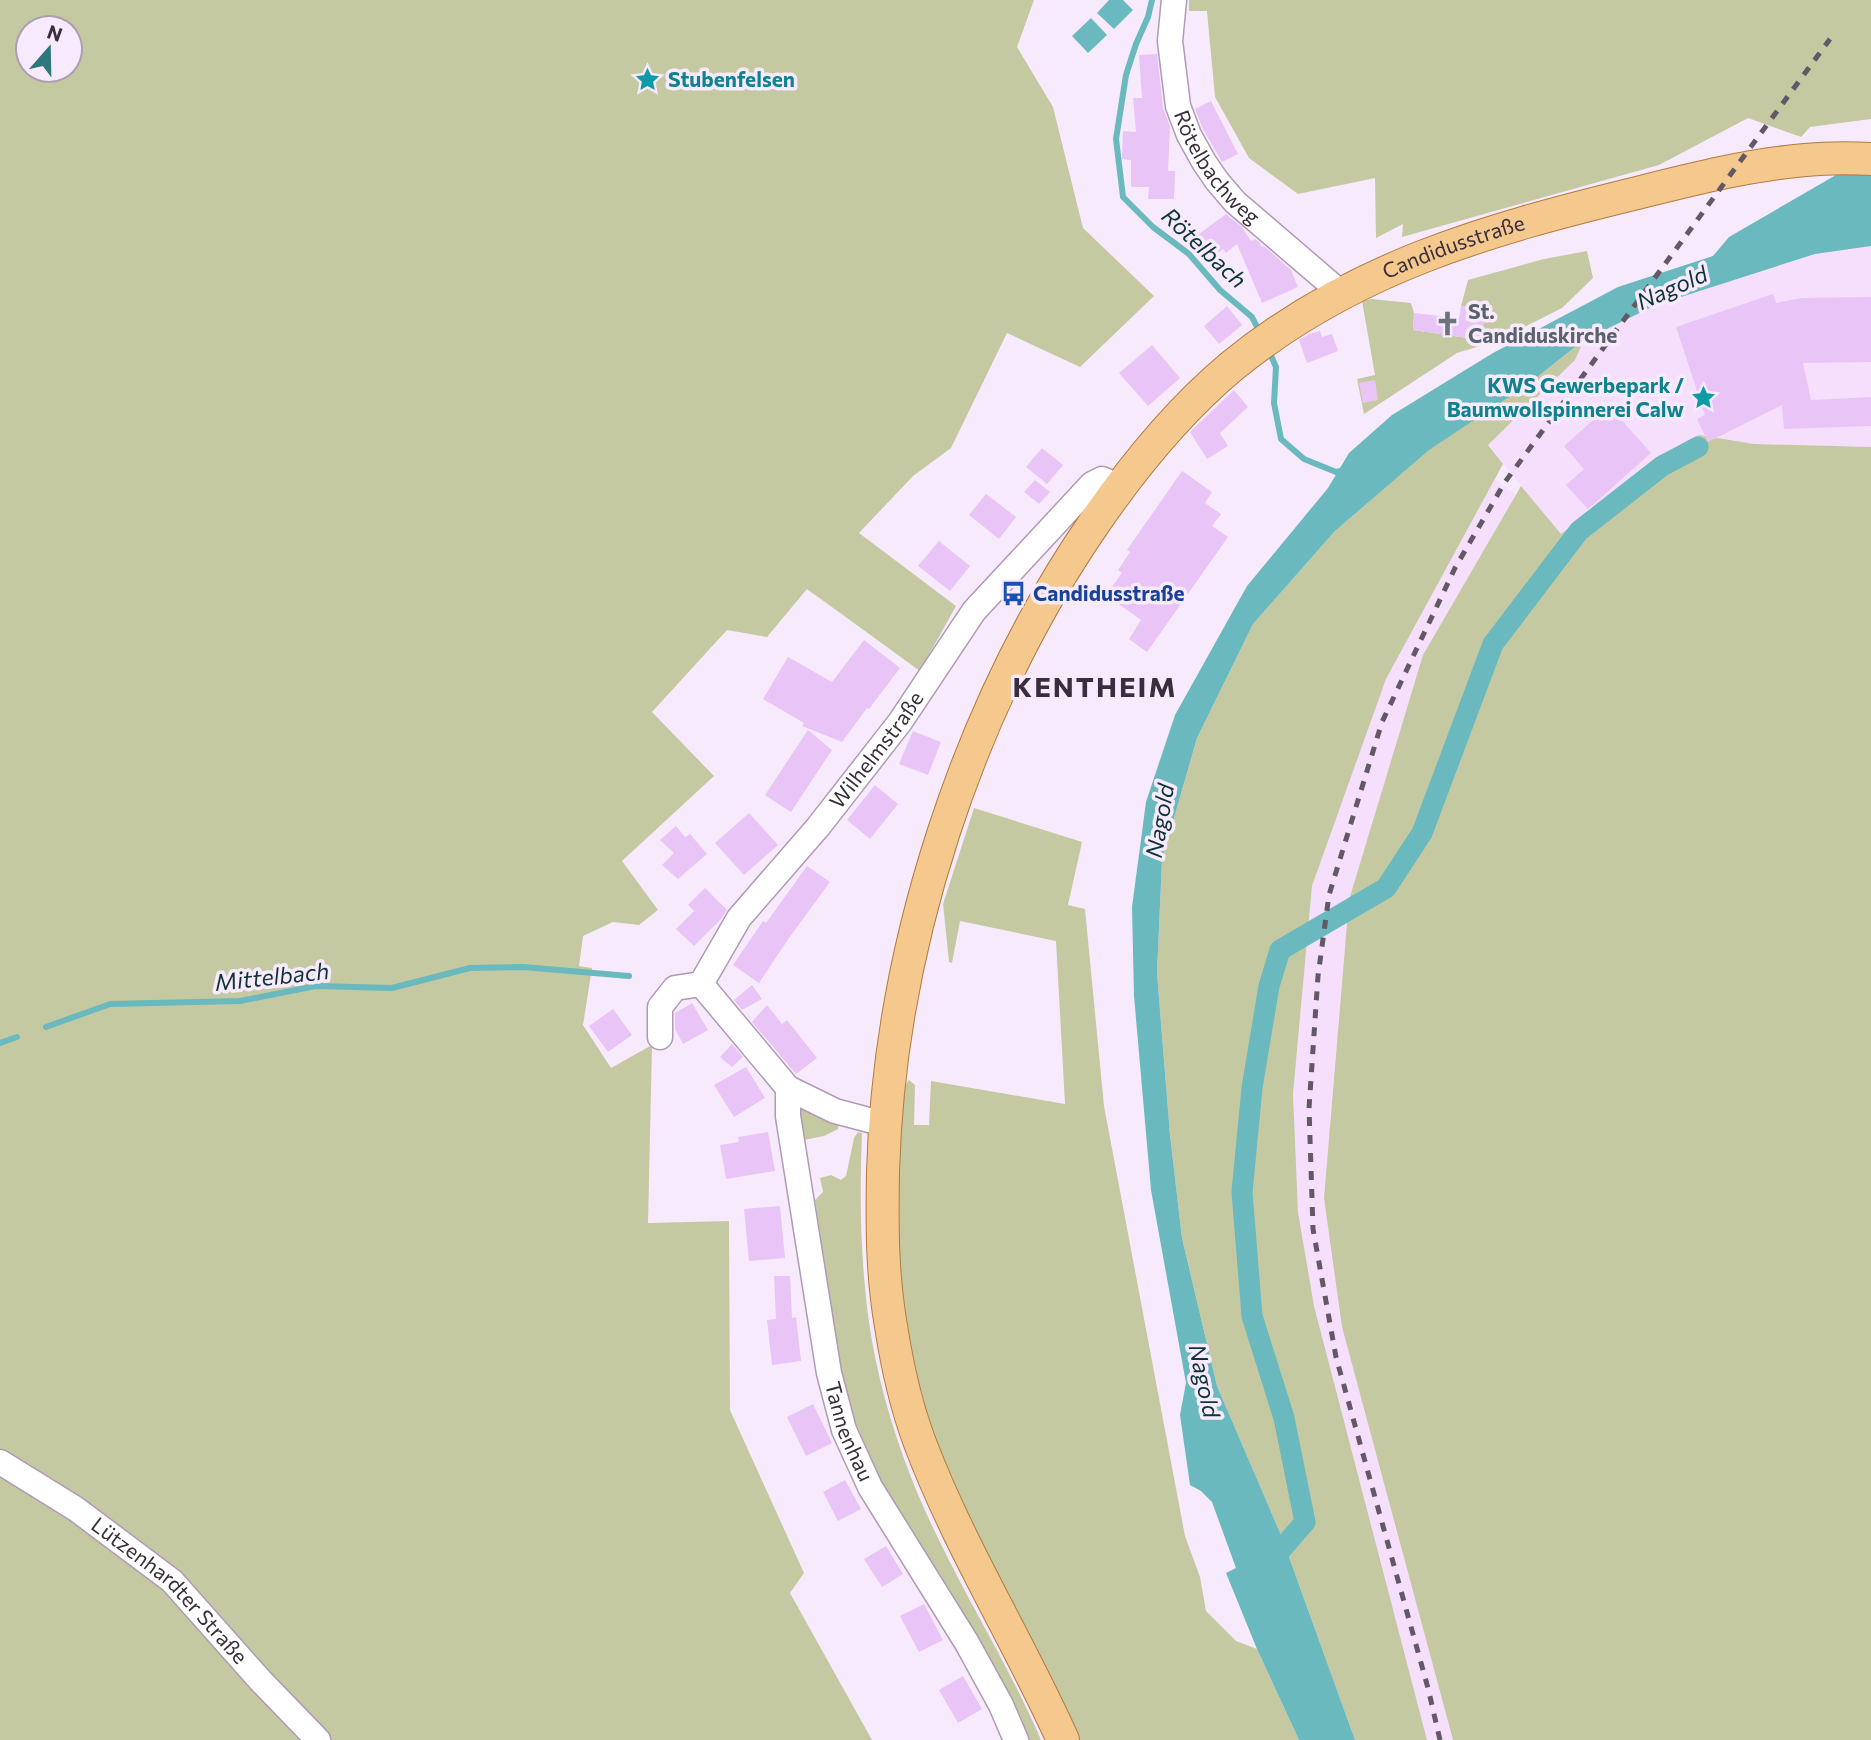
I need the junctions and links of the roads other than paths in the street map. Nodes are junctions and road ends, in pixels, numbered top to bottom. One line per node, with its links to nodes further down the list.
1 (1174, 0): 3 (street, Rötelbachweg)
2 (1871, 159): 3 (main road, Candidusstraße)
3 (1341, 293): 4 (main road, Candidusstraße)
4 (1119, 486): 5 (street, Wilhelmstraße); 8 (main road, Candidusstraße)
5 (701, 984): 6 (street); 7 (street)
6 (660, 1037)
7 (788, 1088): 8 (street); 11 (street, Tannenhau)
8 (884, 1124): 12 (main road, Candidusstraße)
9 (0, 1462): 10 (street, Lützenhardter Straße)
10 (318, 1740)
11 (1016, 1740)
12 (1063, 1740)

